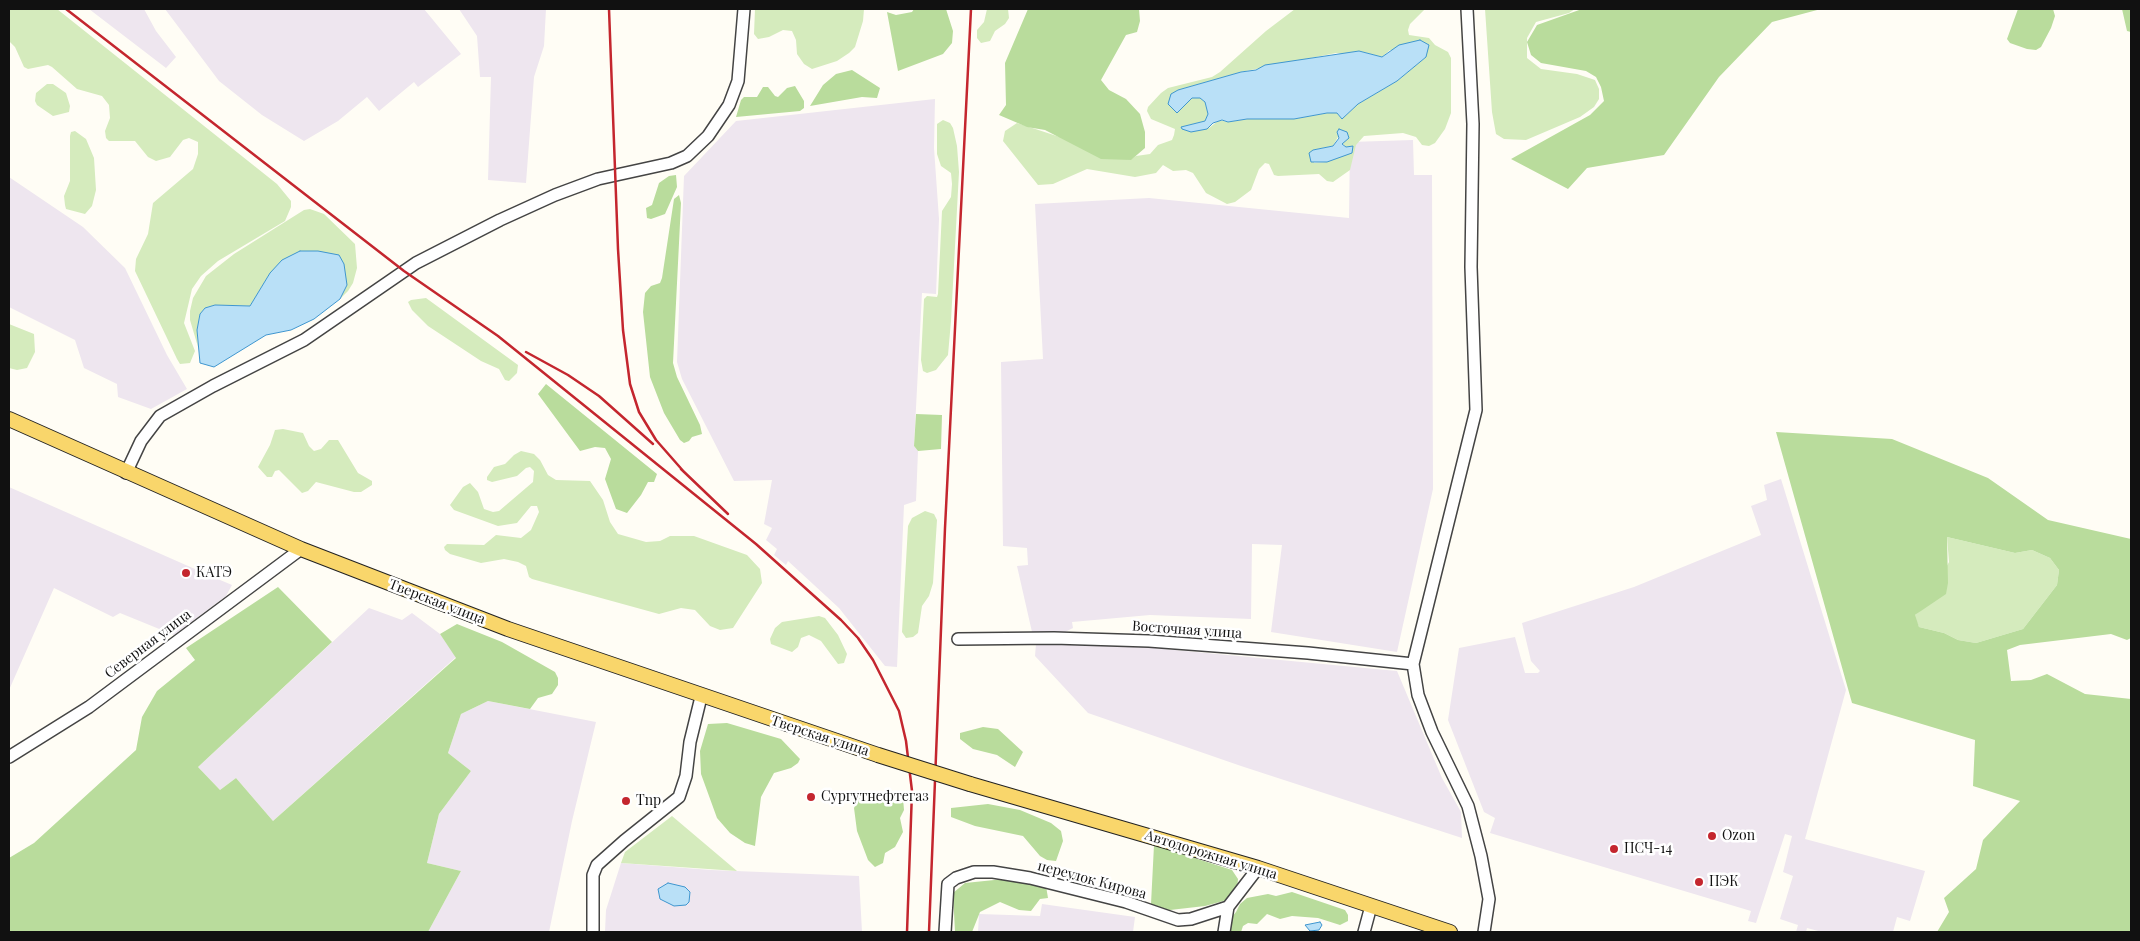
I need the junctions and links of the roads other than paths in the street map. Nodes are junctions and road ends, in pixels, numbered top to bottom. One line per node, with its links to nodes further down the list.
1 (744, 9): 4 (street)
2 (1467, 9): 7 (street)
3 (9, 419): 4 (main road, Тверская улица)
4 (126, 473): 5 (main road, Тверская улица)
5 (301, 548): 8 (main road, Тверская улица); 9 (street, Северная улица)
6 (958, 639): 7 (street, Восточная улица)
7 (1413, 664): 19 (street)
8 (701, 697): 10 (main road, Тверская улица, bridge); 14 (street)
9 (9, 758)
10 (970, 784): 11 (main road, Автодорожная улица)
11 (1258, 868): 12 (main road, Автодорожная улица); 13 (street)
12 (1371, 906): 17 (street); 18 (main road, Автодорожная улица)
13 (1228, 907): 15 (street, переулок Кирова); 16 (street)
14 (593, 932)
15 (945, 932)
16 (1224, 932)
17 (1364, 932)
18 (1450, 932)
19 (1484, 932)

